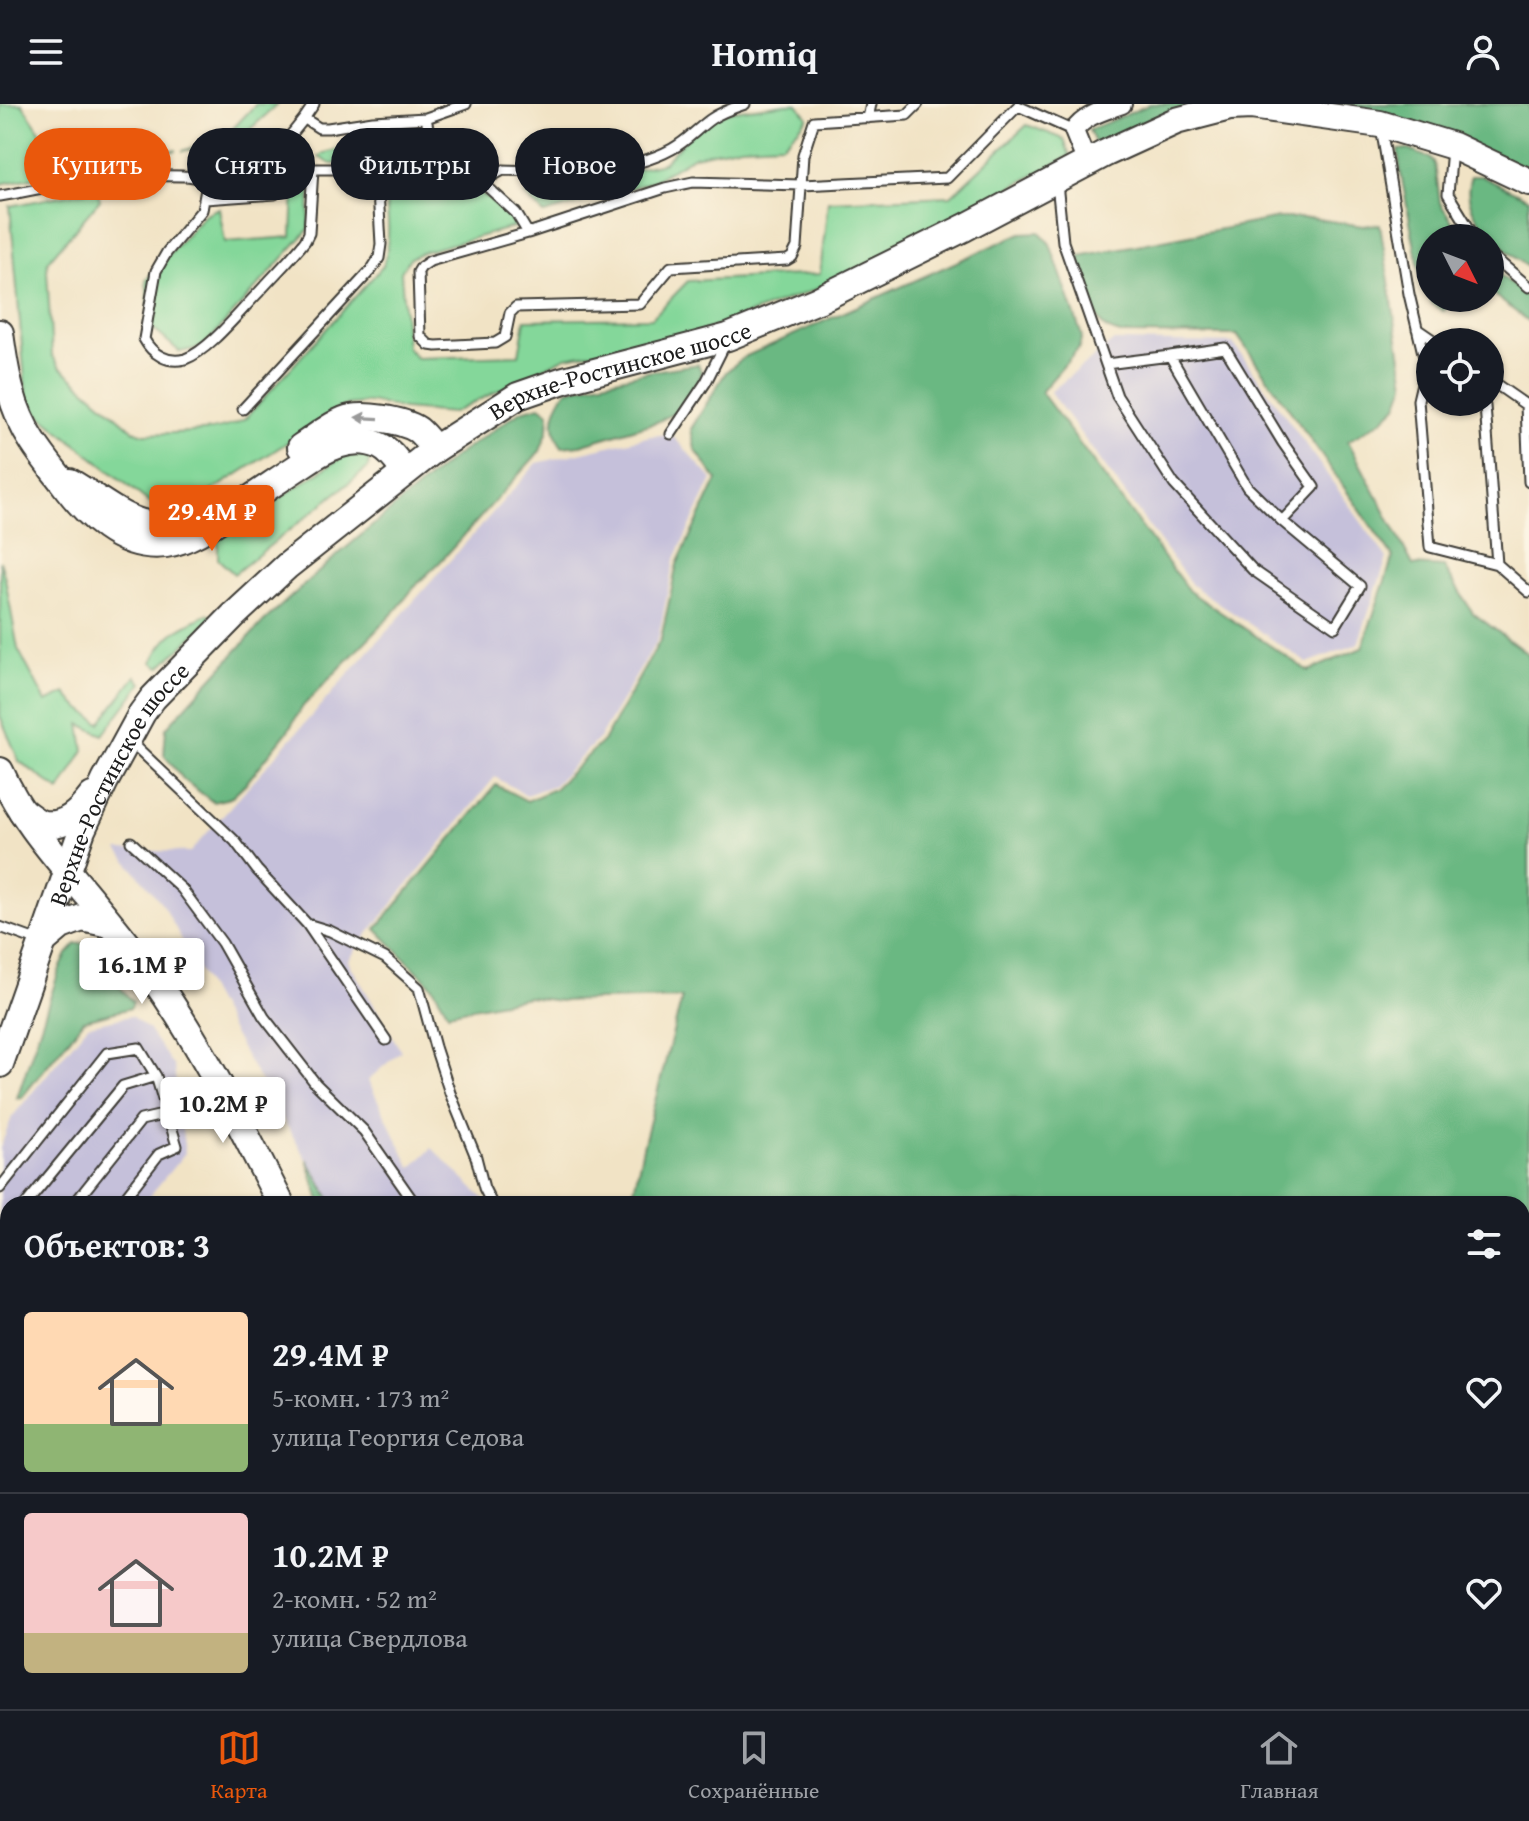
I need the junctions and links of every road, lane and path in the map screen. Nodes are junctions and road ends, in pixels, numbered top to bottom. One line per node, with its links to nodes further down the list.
1 (314, 104): 10 (lane)
2 (466, 104): 8 (lane)
3 (745, 104): 18 (lane)
4 (871, 104): 9 (lane)
5 (918, 104): 9 (lane)
6 (1122, 104): 14 (street)
7 (1019, 105): 14 (lane); 22 (lane)
8 (426, 118): 10 (lane); 13 (lane)
9 (868, 118): 22 (lane)
10 (305, 119): 12 (lane)
11 (1380, 124): 15 (street, Верхне-Ростинское шоссе); 16 (street, Верхне-Ростинское шоссе); 31 (lane)
12 (297, 128)
13 (428, 128)
14 (1074, 131): 16 (street)
15 (1453, 146): 21 (street, Верхне-Ростинское шоссе); 27 (lane)
16 (1087, 163): 20 (street, Верхне-Ростинское шоссе)
17 (315, 169): 38 (lane)
18 (499, 172)
19 (187, 176): 23 (lane)
20 (1057, 179): 33 (street, Верхне-Ростинское шоссе); 35 (lane)
21 (1529, 182)
22 (802, 185): 28 (lane); 28 (lane)
23 (0, 196)
24 (499, 198): 28 (lane)
25 (205, 200): 26 (lane)
26 (311, 200)
27 (1466, 224)
28 (528, 233)
29 (1504, 266): 30 (lane)
30 (1529, 287)
31 (1417, 328)
32 (0, 335): 36 (street)
33 (728, 337): 41 (lane); 42 (street, Верхне-Ростинское шоссе)
34 (1170, 356): 35 (lane); 46 (lane); 46 (lane)
35 (1106, 364): 46 (lane)
36 (3, 374): 44 (street)
37 (1504, 390): 45 (lane)
38 (243, 409)
39 (1419, 416): 47 (lane)
40 (1486, 416): 47 (lane)
41 (671, 434)
42 (435, 449): 43 (street, Верхне-Ростинское шоссе); 44 (street, one-way to 44)
43 (405, 472): 44 (street); 49 (street, Верхне-Ростинское шоссе)
44 (58, 476)
45 (1529, 482)
46 (1282, 521)
47 (1497, 564): 48 (lane)
48 (1529, 592)
49 (127, 738): 51 (street, Верхне-Ростинское шоссе); 56 (lane)
50 (0, 771): 52 (street)
51 (105, 781): 52 (street); 54 (street, Верхне-Ростинское шоссе)
52 (22, 811): 54 (street)
53 (131, 842): 68 (lane)
54 (68, 871): 55 (street); 58 (street, Верхне-Ростинское шоссе)
55 (110, 924): 58 (street); 67 (street)
56 (307, 924): 59 (lane); 69 (lane)
57 (0, 927): 58 (lane)
58 (42, 942): 60 (street, Верхне-Ростинское шоссе)
59 (386, 1040)
60 (0, 1064)
61 (156, 1076): 62 (lane); 63 (lane); 64 (lane)
62 (167, 1114): 65 (lane); 66 (lane)
63 (0, 1188)
64 (33, 1196)
65 (80, 1196)
66 (126, 1196)
67 (277, 1196)
68 (409, 1196)
69 (488, 1196)

